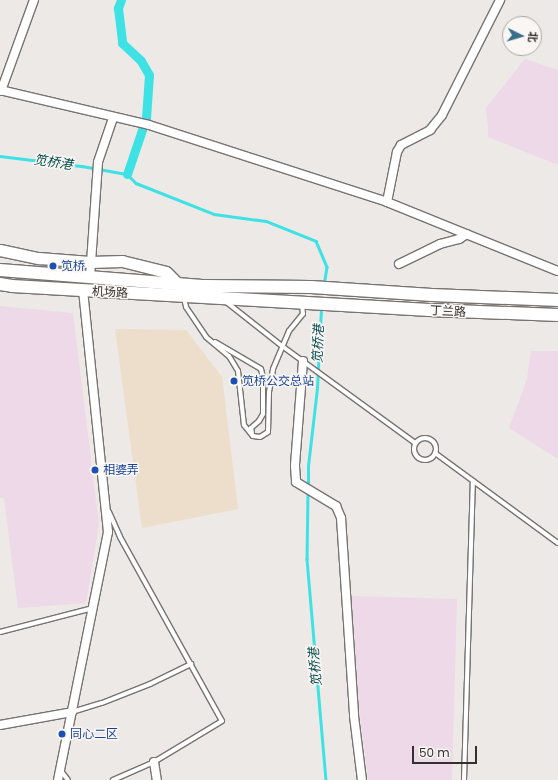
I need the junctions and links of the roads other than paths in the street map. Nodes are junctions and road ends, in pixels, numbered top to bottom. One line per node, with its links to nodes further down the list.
1 (34, 0): 3 (street)
2 (500, 0): 5 (street)
3 (0, 91): 4 (street)
4 (113, 118): 5 (street); 8 (street)
5 (387, 202): 6 (street)
6 (467, 234): 9 (street); 11 (street)
7 (0, 250): 8 (main road)
8 (90, 262): 12 (street); 14 (main road)
9 (399, 264)
10 (0, 270): 12 (main road, 机场路)
11 (558, 271)
12 (90, 277): 14 (main road, 机场路)
13 (0, 284): 15 (main road, 机场路)
14 (181, 290): 15 (main road, 机场路); 16 (main road, 机场路); 20 (lane)
15 (83, 291): 27 (street)
16 (218, 292): 17 (main road, 丁兰路); 18 (main road); 21 (lane)
17 (558, 300)
18 (307, 303): 19 (main road, 丁兰路); 21 (lane)
19 (558, 315)
20 (206, 337): 23 (lane); 23 (lane)
21 (282, 346): 22 (lane); 23 (lane)
22 (306, 363): 24 (lane); 40 (street)
23 (253, 436)
24 (415, 443): 25 (lane); 25 (lane)
25 (435, 454): 26 (lane)
26 (473, 481): 28 (lane); 41 (lane)
27 (107, 508): 29 (street); 31 (lane)
28 (558, 543)
29 (93, 608): 30 (lane); 32 (street)
30 (0, 632)
31 (191, 664): 32 (lane); 34 (lane)
32 (72, 712): 33 (street); 35 (street)
33 (0, 725)
34 (154, 762): 38 (lane); 39 (street)
35 (60, 770): 36 (street); 37 (lane)
36 (58, 780)
37 (68, 780)
38 (113, 780)
39 (157, 780)
40 (362, 780)
41 (464, 780)

